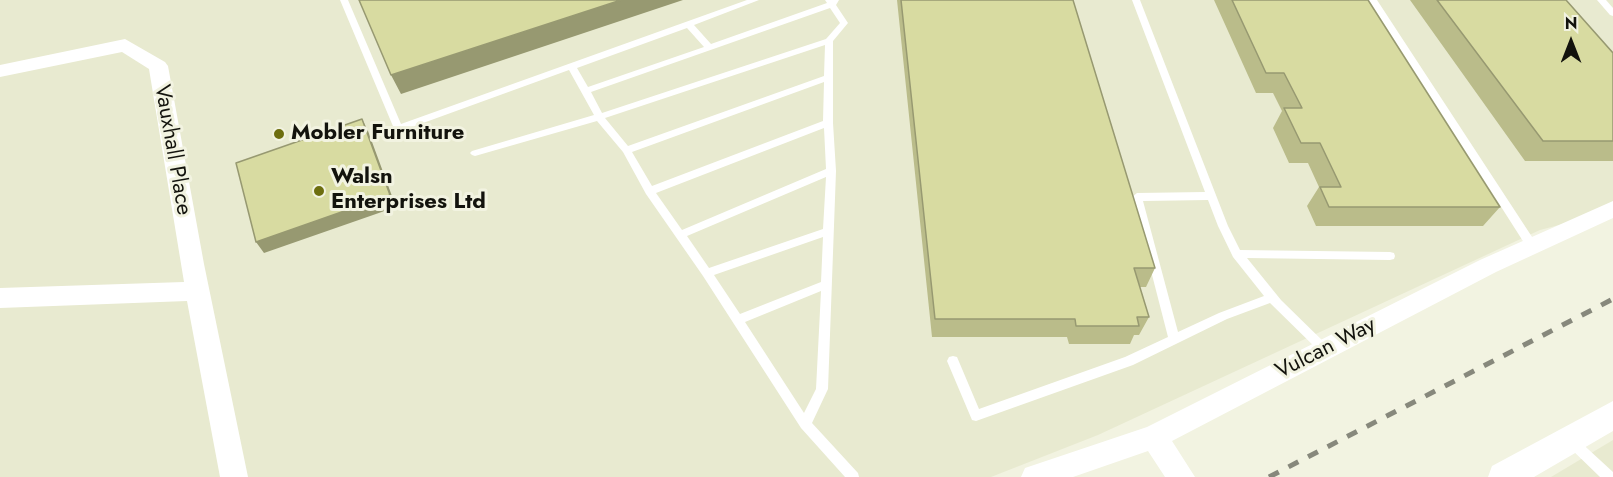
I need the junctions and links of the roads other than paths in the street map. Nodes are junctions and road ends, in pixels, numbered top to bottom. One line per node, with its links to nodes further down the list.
1 (344, 0): 11 (lane)
2 (755, 0): 8 (lane)
3 (1136, 0): 21 (lane)
4 (1373, 0): 25 (lane)
5 (1601, 0): 7 (lane)
6 (832, 1): 9 (lane); 10 (lane)
7 (1613, 13)
8 (689, 25): 10 (lane); 11 (lane)
9 (829, 41): 13 (lane); 15 (lane)
10 (708, 46): 14 (lane)
11 (572, 67): 14 (lane)
12 (0, 71): 30 (street, Vauxhall Place)
13 (829, 78): 16 (lane); 17 (lane)
14 (586, 91): 15 (lane)
15 (600, 117): 17 (lane); 18 (lane)
16 (828, 123): 19 (lane); 20 (lane)
17 (626, 150): 20 (lane)
18 (475, 153)
19 (831, 171): 23 (lane); 24 (lane)
20 (650, 191): 24 (lane)
21 (1212, 196): 26 (lane); 34 (lane)
22 (1613, 209): 25 (street, Vulcan Way)
23 (829, 231): 28 (lane); 29 (lane)
24 (680, 235): 28 (lane)
25 (1532, 246): 35 (street, Vulcan Way)
26 (1237, 254): 27 (lane); 31 (lane)
27 (1390, 256)
28 (707, 273): 33 (lane)
29 (826, 284): 33 (lane); 38 (lane)
30 (197, 291): 32 (street); 41 (street, Vauxhall Place)
31 (1273, 297): 34 (lane); 35 (lane)
32 (0, 298)
33 (737, 320): 38 (lane)
34 (1174, 339): 36 (lane)
35 (1324, 349): 39 (street, Vulcan Way)
36 (952, 361)
37 (1613, 415): 40 (street)
38 (805, 424): 42 (lane)
39 (1154, 437): 43 (street, Vulcan Way); 44 (street)
40 (1570, 440): 45 (street); 46 (lane)
41 (234, 477)
42 (853, 477)
43 (1035, 477)
44 (1181, 477)
45 (1504, 477)
46 (1609, 477)

